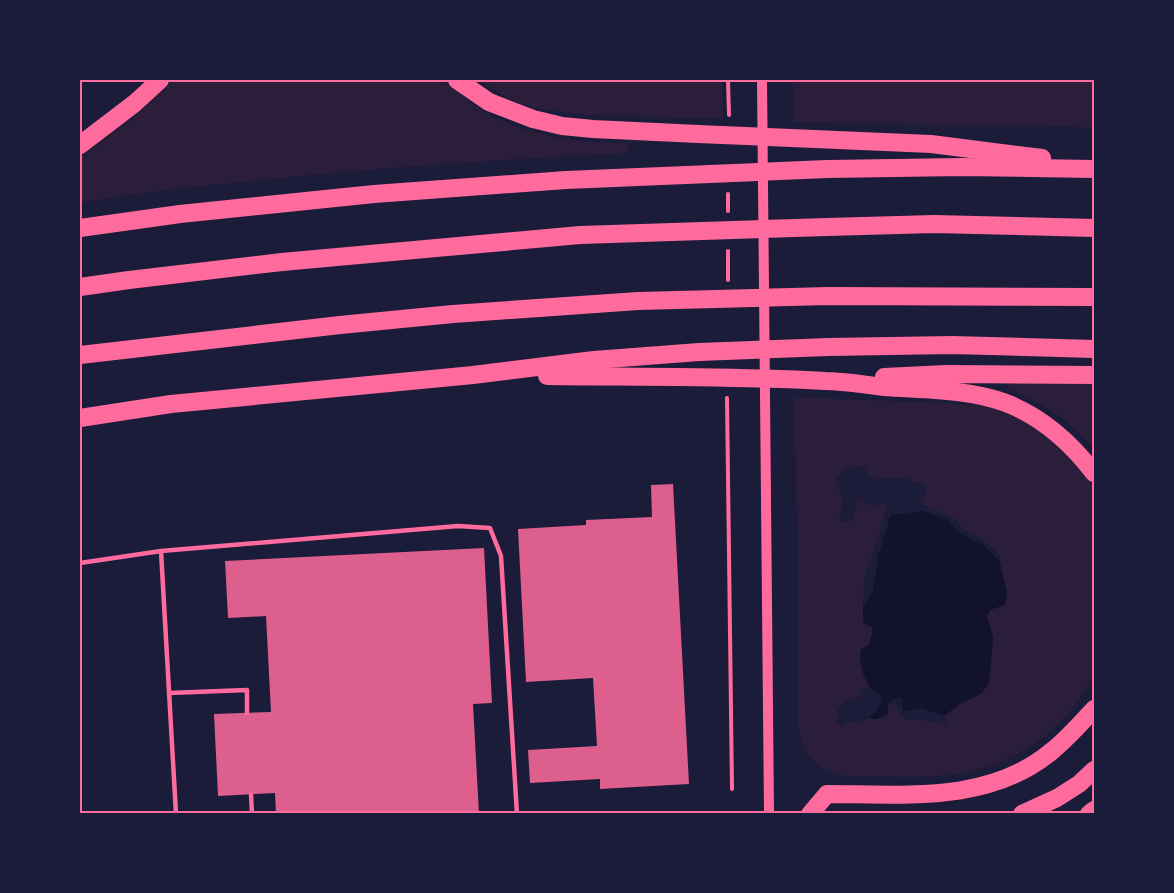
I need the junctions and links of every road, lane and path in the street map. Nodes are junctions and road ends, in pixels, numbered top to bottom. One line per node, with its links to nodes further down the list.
1 (160, 80): 6 (highway)
2 (457, 80): 7 (highway)
3 (728, 80): 5 (path)
4 (762, 80): 36 (street)
5 (729, 126)
6 (80, 145)
7 (1095, 167): 10 (highway)
8 (729, 184): 9 (path)
9 (728, 219)
10 (80, 228)
11 (1095, 228): 13 (highway)
12 (728, 242): 14 (path)
13 (80, 287)
14 (728, 288)
15 (1095, 297): 17 (highway)
16 (1095, 349): 18 (highway)
17 (80, 355)
18 (473, 375): 20 (highway); 22 (highway)
19 (1095, 375): 20 (highway)
20 (828, 381): 23 (highway)
21 (727, 392): 30 (path)
22 (80, 418)
23 (1095, 473)
24 (161, 551): 25 (lane); 26 (lane); 35 (lane)
25 (80, 563)
26 (169, 693): 28 (lane); 33 (lane)
27 (1095, 709): 37 (highway)
28 (248, 713)
29 (1095, 770): 38 (highway)
30 (732, 789)
31 (251, 794): 34 (lane)
32 (1095, 810): 39 (highway)
33 (176, 813)
34 (252, 813)
35 (517, 813)
36 (769, 813)
37 (810, 813)
38 (1022, 813)
39 (1089, 813)

